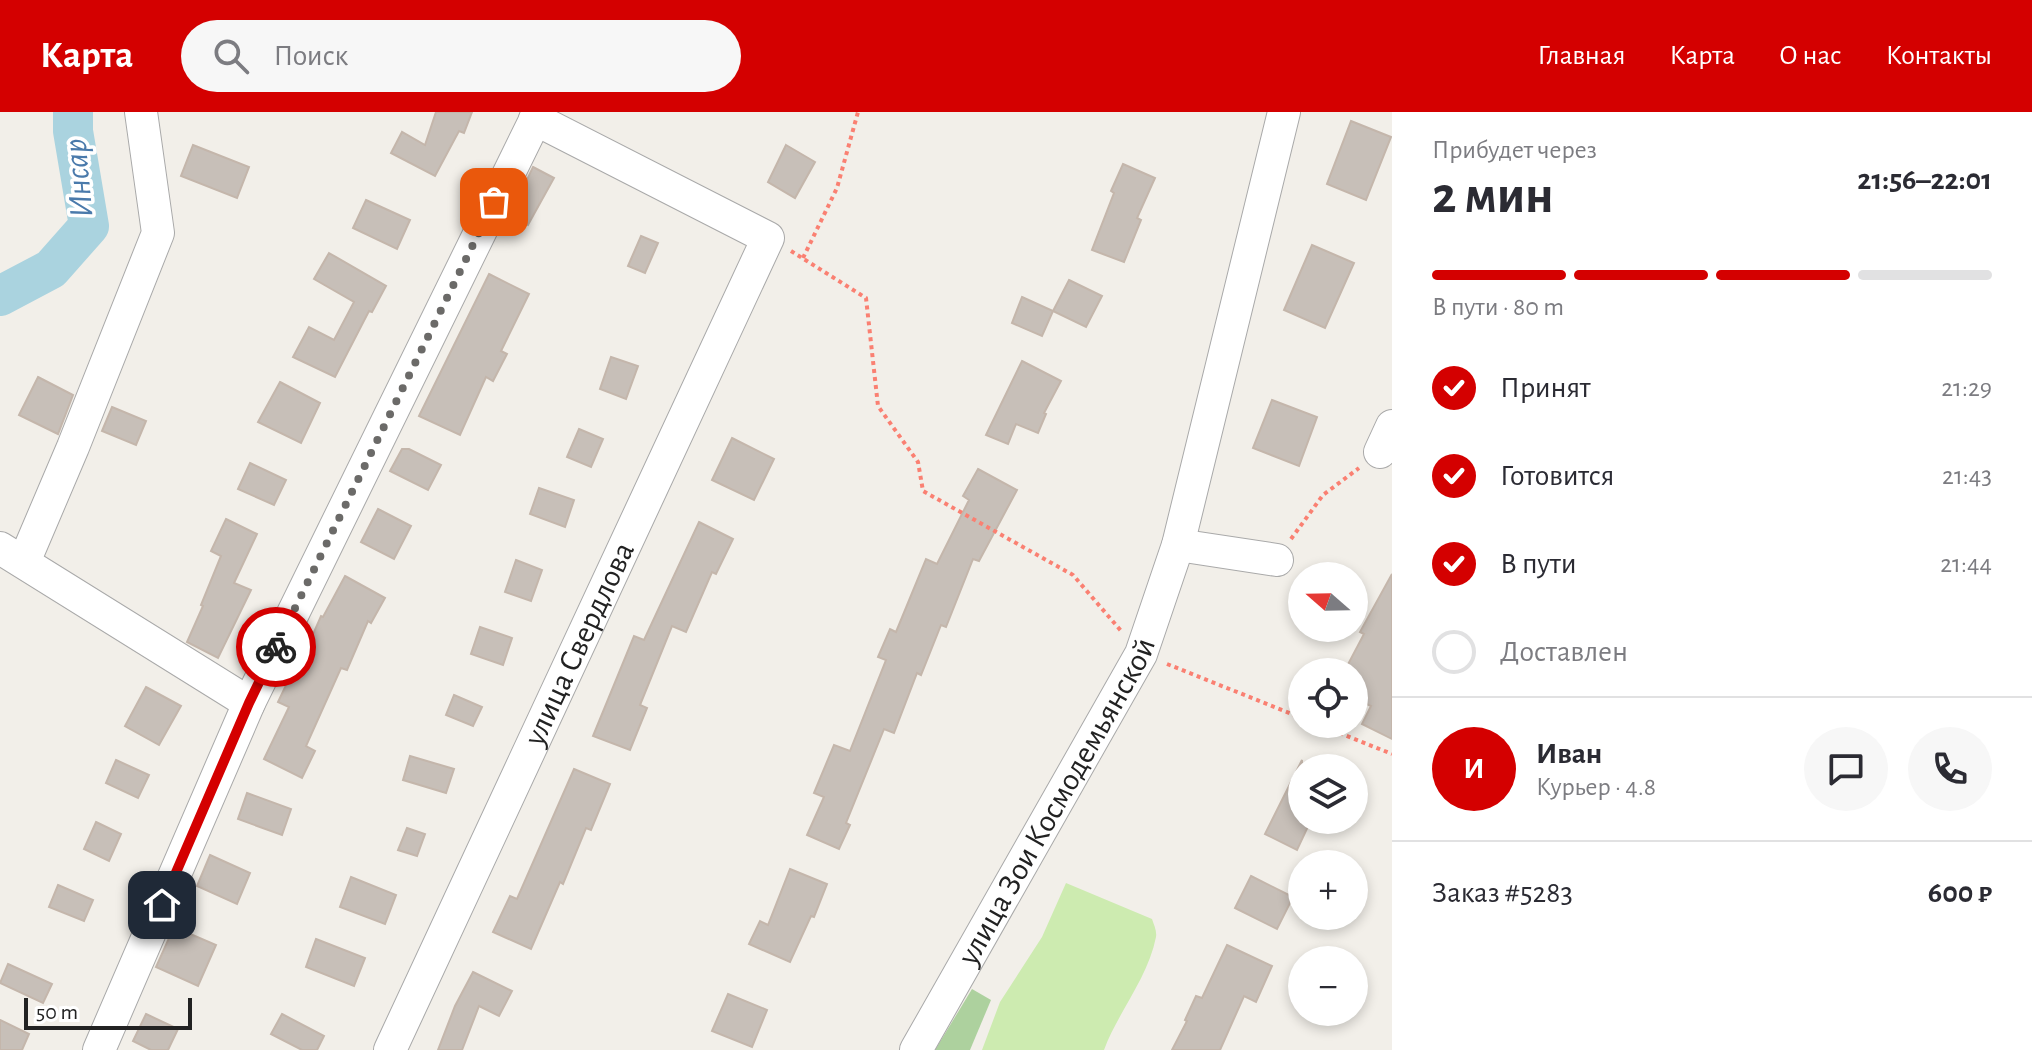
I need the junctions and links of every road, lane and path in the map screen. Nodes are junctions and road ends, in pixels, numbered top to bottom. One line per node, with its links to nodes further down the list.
1 (141, 112): 9 (street)
2 (858, 112): 6 (path)
3 (1284, 112): 8 (street, улица Зои Космодемьянской)
4 (537, 116): 5 (street); 12 (street)
5 (768, 238): 6 (path); 17 (street, улица Свердлова)
6 (803, 258): 11 (path)
7 (1386, 439): 10 (path)
8 (1178, 545): 10 (street); 11 (street, улица Зои Космодемьянской)
9 (12, 555): 12 (street)
10 (1277, 560)
11 (1141, 654): 13 (path); 18 (street, улица Зои Космодемьянской)
12 (249, 703): 16 (street)
13 (1288, 712)
14 (1352, 738): 15 (path)
15 (1392, 754)
16 (99, 1050)
17 (390, 1050)
18 (916, 1050)

